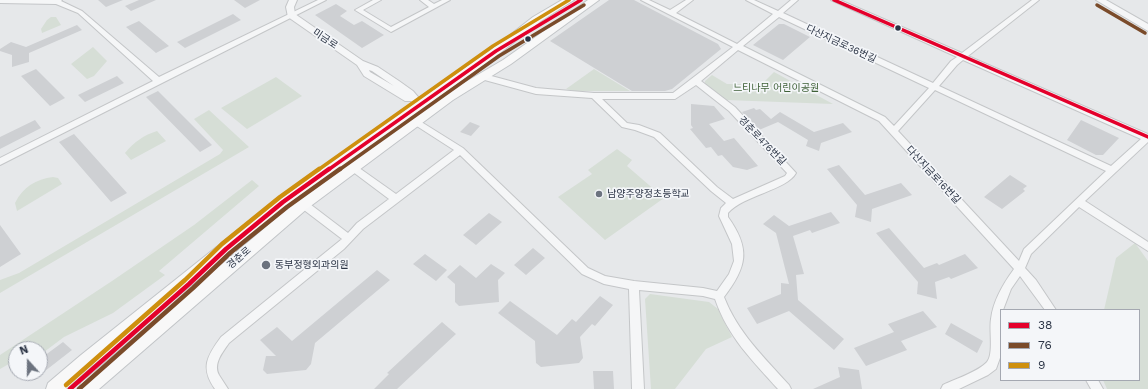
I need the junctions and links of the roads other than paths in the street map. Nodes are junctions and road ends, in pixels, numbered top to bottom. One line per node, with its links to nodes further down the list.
1 (293, 0): 22 (street)
2 (299, 0): 22 (street)
3 (323, 0): 22 (street)
4 (378, 0): 19 (street)
5 (423, 0): 19 (street)
6 (447, 0): 19 (street)
7 (568, 0): 32 (main road, 경춘로)
8 (594, 0): 27 (main road, 경춘로)
9 (644, 0): 20 (street, 다산지금로16번길)
10 (690, 0): 20 (street)
11 (748, 0): 21 (street, 다산지금로36번길)
12 (795, 0): 21 (street)
13 (834, 0): 26 (street)
14 (1036, 0): 26 (street)
15 (1100, 0): 24 (street)
16 (1113, 0): 23 (street)
17 (0, 1): 18 (street)
18 (58, 1): 28 (street)
19 (434, 7)
20 (671, 13): 25 (street, 다산지금로16번길)
21 (777, 14): 25 (street); 30 (street, 다산지금로36번길)
22 (291, 15): 28 (street); 32 (street, 미금로)
23 (1148, 20)
24 (1148, 28)
25 (737, 46): 29 (street); 34 (street, 다산지금로16번길)
26 (962, 57): 30 (street); 35 (street)
27 (484, 77): 31 (street); 33 (main road, 경춘로)
28 (158, 81): 37 (street)
29 (696, 81): 31 (street); 42 (street, 경춘로476번길)
30 (934, 87): 34 (street); 39 (street, 다산지금로36번길)
31 (594, 96): 42 (street)
32 (419, 104): 33 (street); 50 (main road, 경춘로)
33 (415, 121): 36 (street); 38 (main road, 경춘로)
34 (893, 132): 46 (street, 다산지금로16번길)
35 (1148, 138): 39 (street)
36 (460, 150): 40 (street); 47 (street)
37 (0, 162)
38 (352, 167): 40 (street); 43 (main road, 경춘로)
39 (1112, 170): 41 (street)
40 (396, 199): 44 (street)
41 (1078, 202): 45 (street); 46 (street)
42 (732, 203): 48 (street)
43 (303, 204): 44 (street); 51 (main road, 경춘로)
44 (348, 238): 52 (street)
45 (1148, 247)
46 (1020, 269): 49 (street, 다산지금로16번길); 55 (street)
47 (634, 285): 48 (street); 53 (street)
48 (719, 296): 54 (street)
49 (1050, 309)
50 (54, 389)
51 (87, 389)
52 (222, 389)
53 (638, 389)
54 (785, 389)
55 (947, 389)

